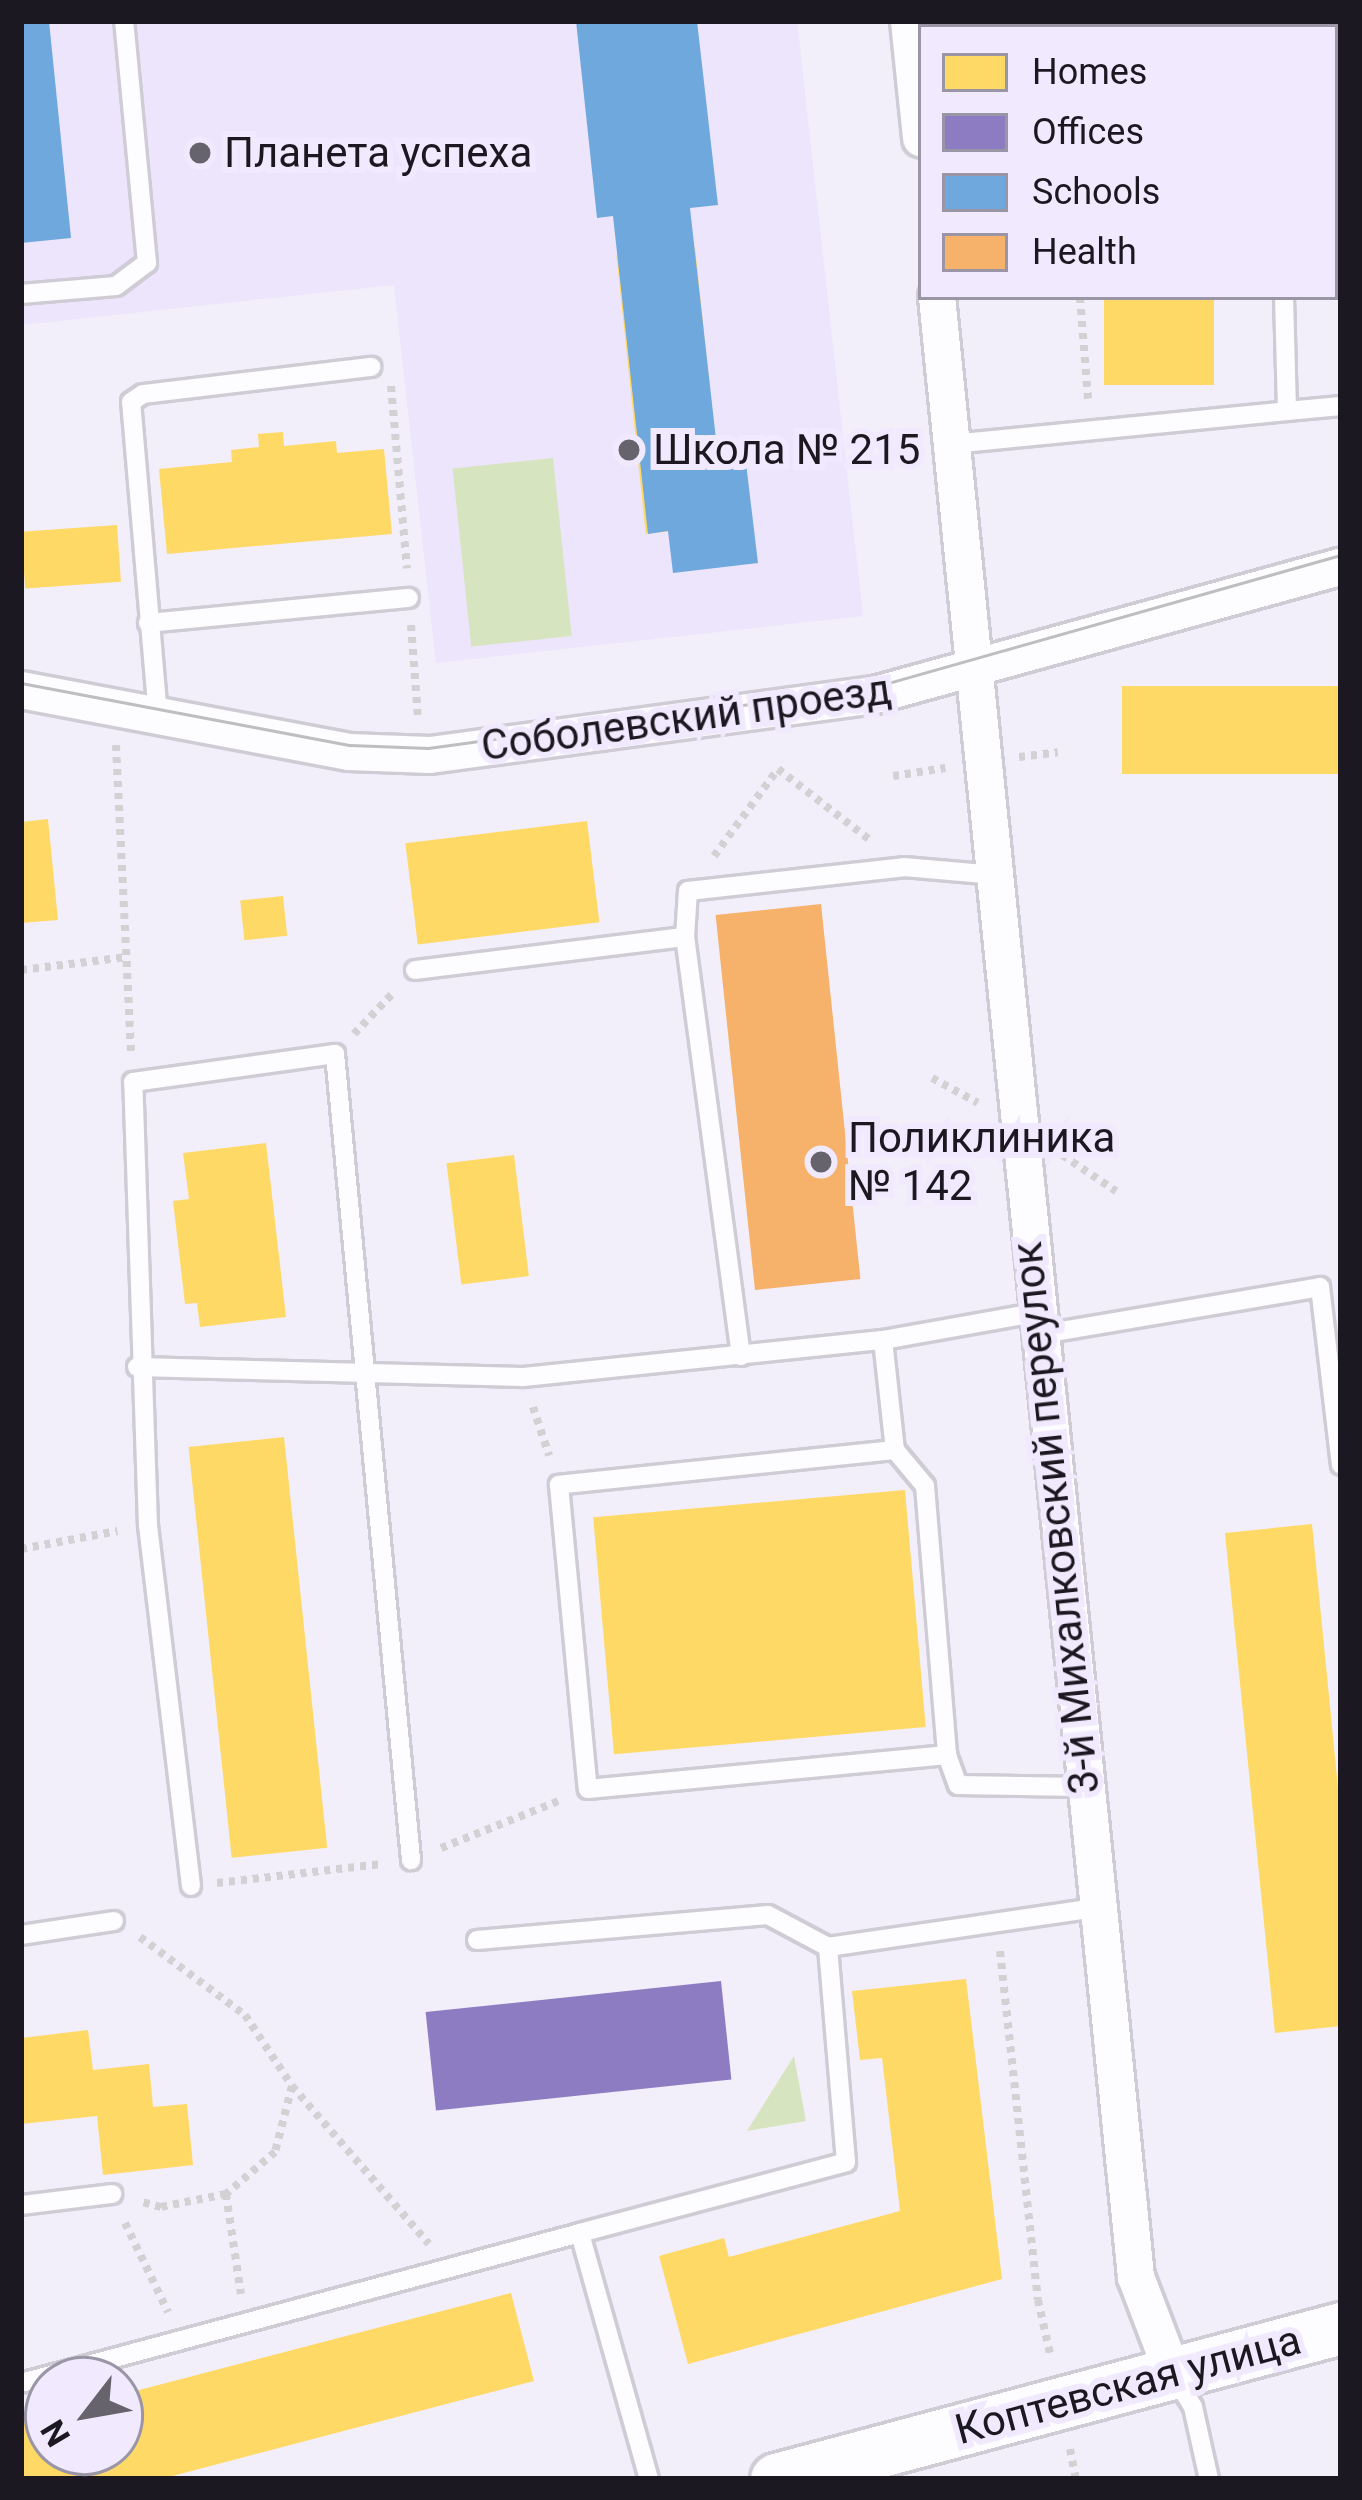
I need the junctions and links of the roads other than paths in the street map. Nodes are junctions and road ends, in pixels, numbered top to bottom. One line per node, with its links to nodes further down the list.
1 (124, 21): 4 (lane)
2 (909, 21): 3 (street)
3 (918, 109)
4 (21, 294)
5 (937, 300): 10 (street, 3-й Михалковский переулок)
6 (1284, 300): 9 (lane)
7 (371, 368): 13 (lane)
8 (1341, 406): 9 (lane)
9 (1287, 411): 10 (lane)
10 (952, 444): 14 (street, 3-й Михалковский переулок)
11 (1341, 567): 14 (street, Соболевский проезд)
12 (409, 598): 13 (lane)
13 (148, 623): 16 (lane)
14 (976, 671): 16 (street, Соболевский проезд); 17 (street, 3-й Михалковский переулок)
15 (21, 690): 16 (street, Соболевский проезд)
16 (158, 716)
17 (996, 875): 18 (lane); 20 (street, 3-й Михалковский переулок)
18 (685, 937): 19 (lane); 23 (lane)
19 (415, 970)
20 (1036, 1324): 21 (lane); 22 (lane); 29 (street, 3-й Михалковский переулок)
21 (1334, 1331): 27 (lane)
22 (883, 1340): 23 (lane); 26 (lane)
23 (741, 1357): 25 (lane)
24 (137, 1367): 25 (lane); 25 (lane); 31 (lane)
25 (361, 1372): 30 (lane)
26 (895, 1450): 28 (lane); 28 (lane)
27 (1341, 1465)
28 (947, 1756): 29 (lane)
29 (1083, 1787): 32 (street, 3-й Михалковский переулок)
30 (411, 1861)
31 (190, 1886)
32 (1095, 1908): 36 (lane); 41 (street, 3-й Михалковский переулок)
33 (114, 1921): 34 (lane)
34 (21, 1935)
35 (477, 1940): 36 (lane)
36 (828, 1947): 39 (lane)
37 (112, 2194): 38 (lane)
38 (21, 2205)
39 (580, 2233): 42 (lane); 43 (lane)
40 (1341, 2328): 41 (street, Коптевская улица)
41 (1173, 2374): 44 (street, Коптевская улица); 45 (lane)
42 (21, 2383)
43 (649, 2479)
44 (776, 2479)
45 (1209, 2479)

